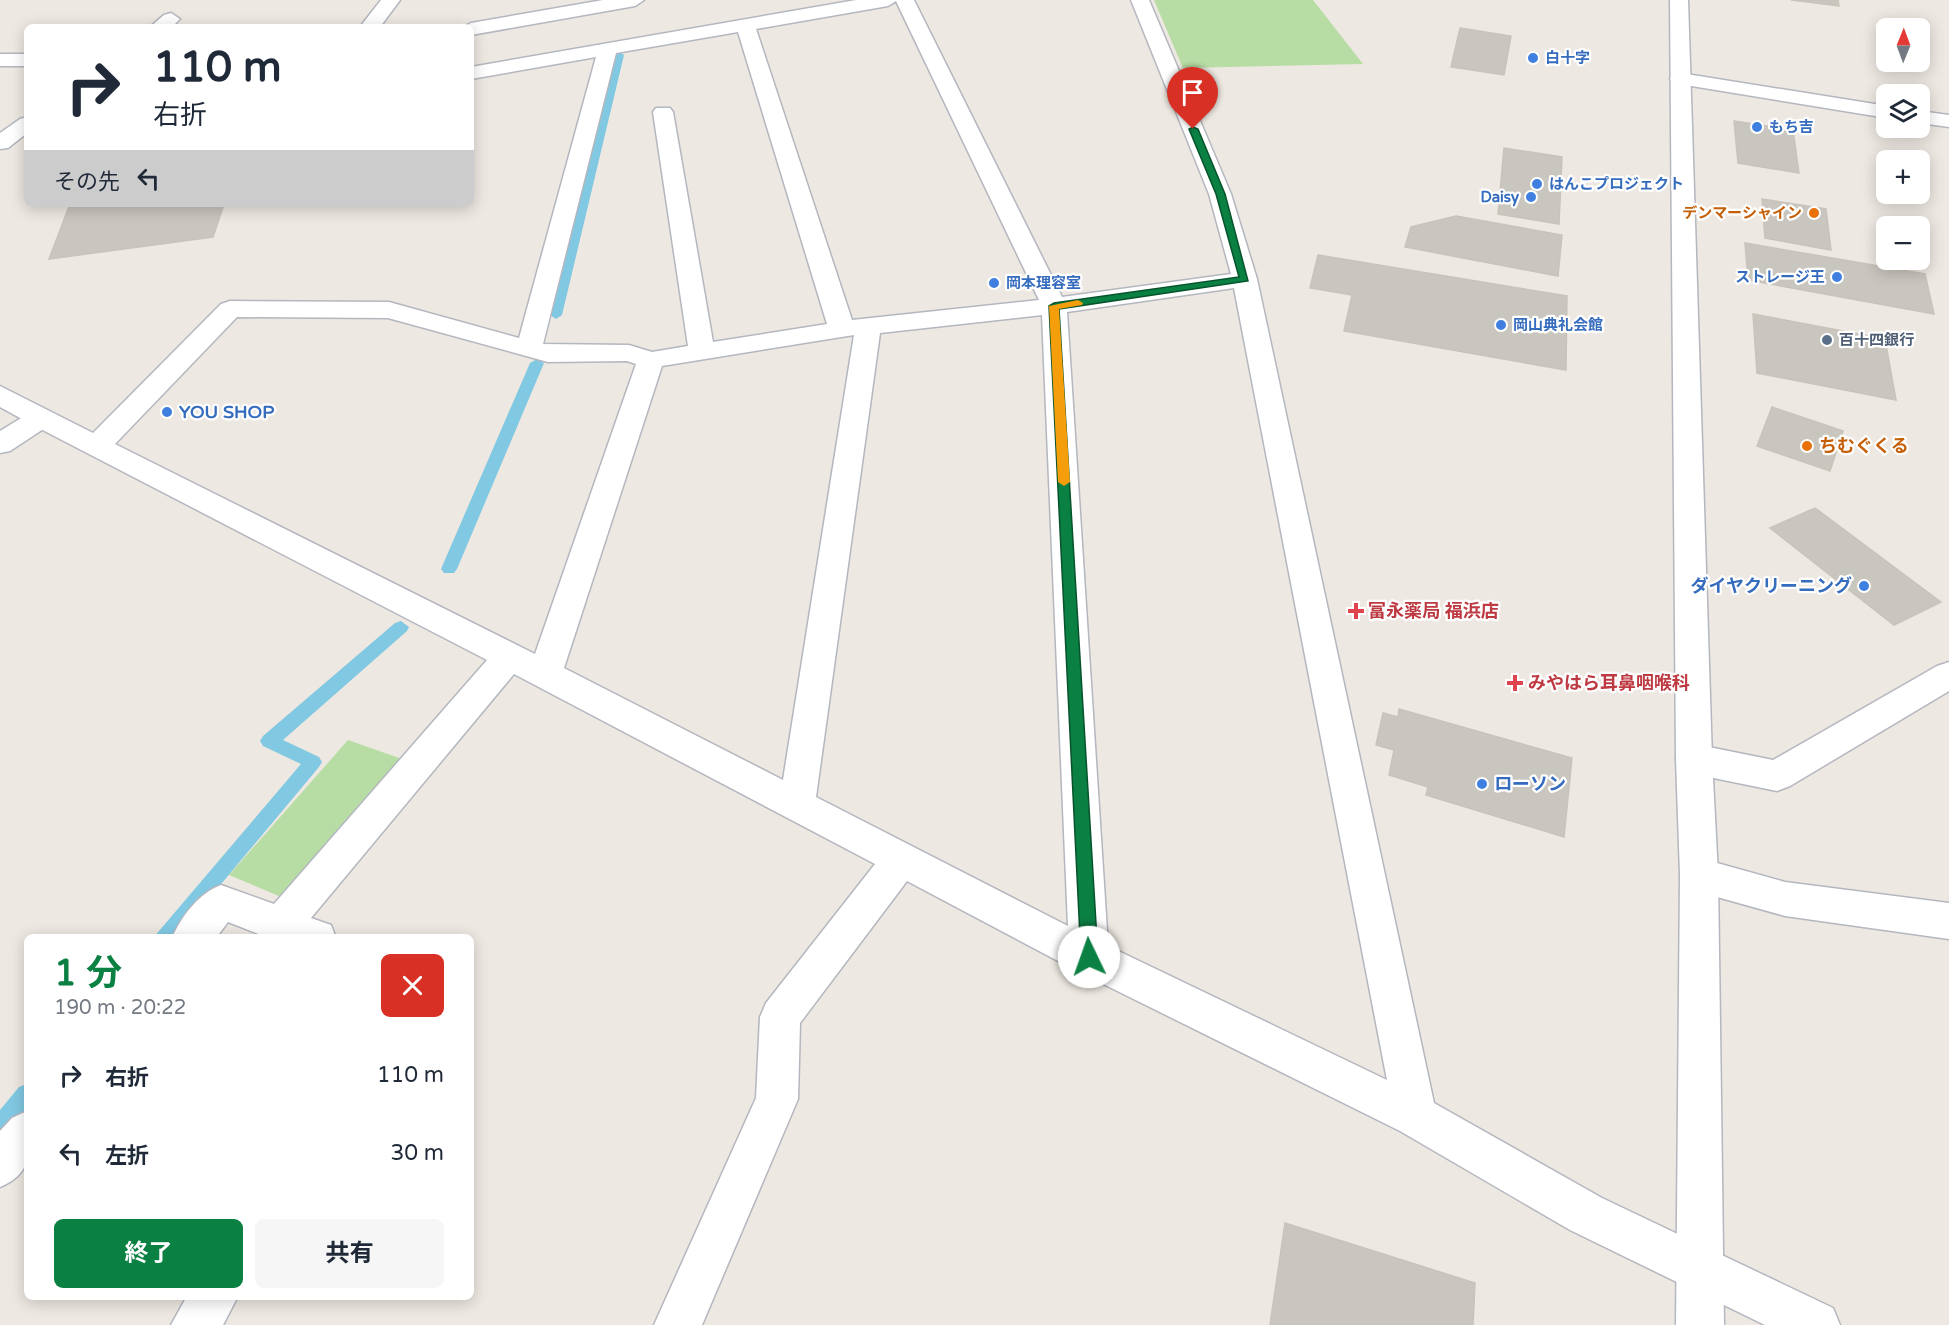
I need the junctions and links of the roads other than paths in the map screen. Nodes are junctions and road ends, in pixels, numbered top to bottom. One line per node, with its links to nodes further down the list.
1 (391, 0): 7 (street)
2 (635, 0): 9 (street)
3 (888, 0): 8 (street)
4 (904, 0): 24 (street)
5 (1140, 0): 23 (street)
6 (1679, 0): 14 (street)
7 (372, 24)
8 (746, 26): 10 (street); 25 (street)
9 (474, 27)
10 (607, 51): 13 (street); 26 (street)
11 (0, 60): 12 (street)
12 (24, 60)
13 (474, 73)
14 (1680, 79): 15 (street); 36 (street)
15 (1876, 110)
16 (663, 112): 27 (street)
17 (1930, 118): 18 (street)
18 (1949, 121)
19 (24, 125): 20 (street)
20 (0, 143)
21 (24, 146): 22 (street)
22 (0, 150)
23 (1245, 279): 24 (street); 45 (street)
24 (1054, 306): 25 (street); 44 (street)
25 (855, 328): 27 (street); 37 (street)
26 (529, 349): 28 (street); 32 (street)
27 (702, 351): 28 (street)
28 (651, 360): 34 (street)
29 (0, 394): 30 (street)
30 (41, 418): 31 (street); 32 (street)
31 (0, 444)
32 (96, 446): 33 (street)
33 (510, 656): 34 (street); 41 (street)
34 (546, 674): 37 (street)
35 (1949, 675): 36 (street)
36 (1694, 759): 39 (street)
37 (797, 806): 38 (street)
38 (901, 859): 44 (street); 51 (street)
39 (1699, 875): 40 (street); 48 (street)
40 (1949, 921)
41 (282, 924): 42 (street); 43 (street)
42 (194, 934)
43 (307, 934)
44 (1089, 957): 45 (street)
45 (1415, 1116): 48 (street)
46 (24, 1137): 47 (street)
47 (0, 1165)
48 (1699, 1266): 52 (street); 53 (street)
49 (213, 1300): 50 (street)
50 (195, 1325)
51 (678, 1325)
52 (1700, 1325)
53 (1816, 1325)

